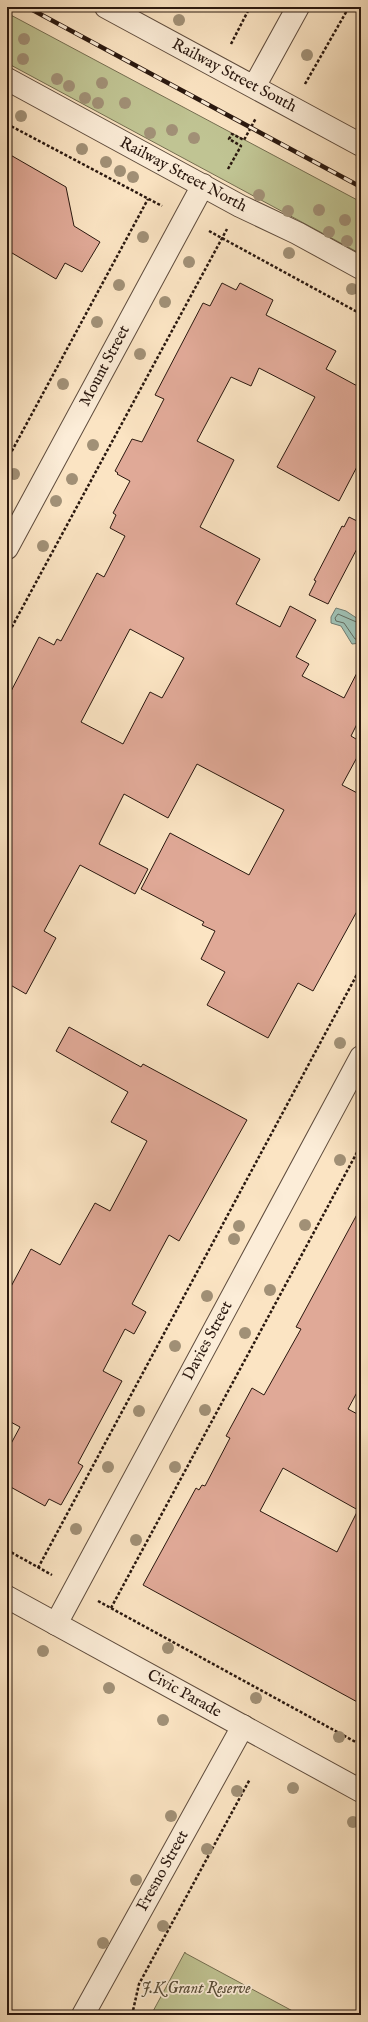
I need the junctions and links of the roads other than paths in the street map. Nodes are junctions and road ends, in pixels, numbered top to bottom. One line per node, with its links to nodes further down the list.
1 (106, 7): 4 (street, Railway Street South)
2 (298, 7): 4 (street)
3 (7, 79): 6 (street, Railway Street North)
4 (254, 87): 5 (street, Railway Street South)
5 (361, 145)
6 (209, 189): 7 (street, Railway Street North); 8 (street, Mount Street)
7 (361, 268)
8 (7, 548)
9 (361, 1057): 11 (street, Davies Street)
10 (7, 1597): 11 (street, Civic Parade)
11 (56, 1624): 12 (street, Civic Parade)
12 (243, 1726): 13 (street, Civic Parade); 14 (street, Fresno Street)
13 (361, 1791)
14 (83, 2015)

